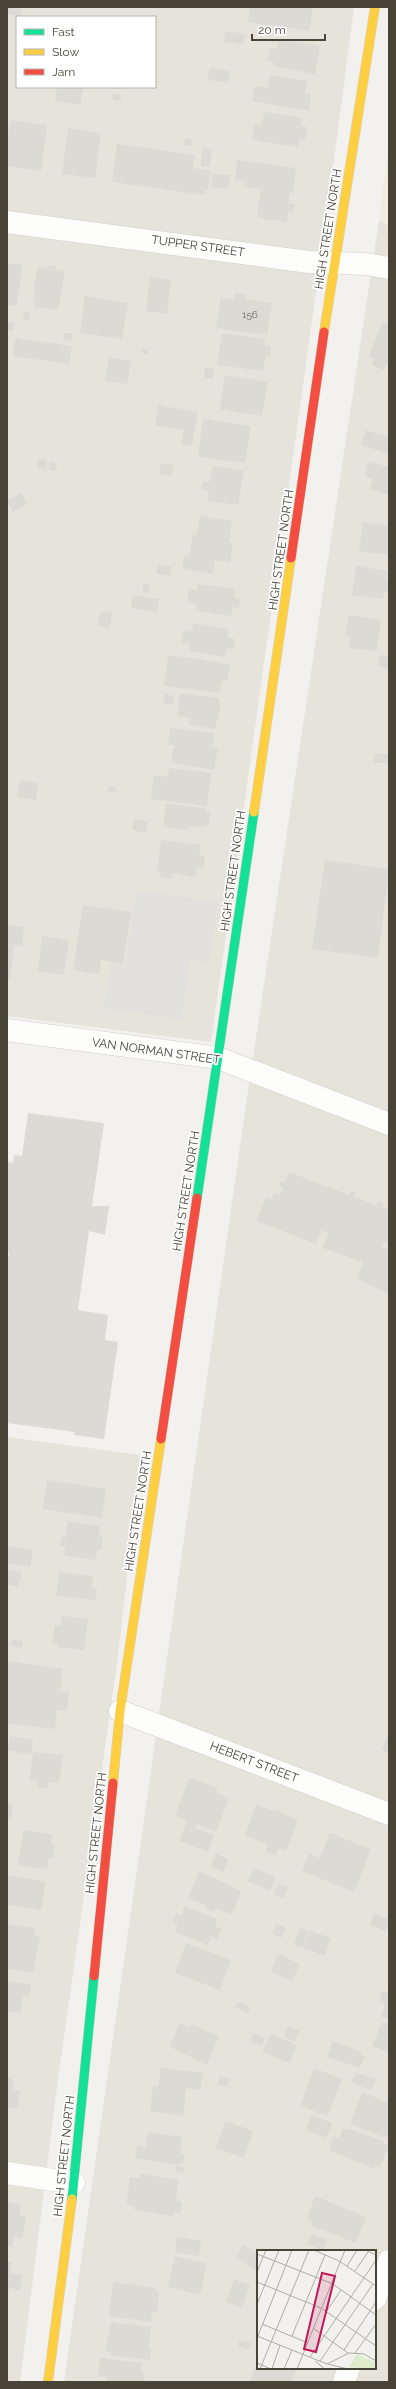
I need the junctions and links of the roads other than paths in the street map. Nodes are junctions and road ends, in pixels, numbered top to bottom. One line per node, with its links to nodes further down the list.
1 (375, 7): 3 (main road, HIGH STREET NORTH)
2 (7, 222): 3 (street, TUPPER STREET)
3 (334, 264): 4 (street, TUPPER STREET); 6 (main road, HIGH STREET NORTH)
4 (389, 268)
5 (7, 1030): 6 (street, VAN NORMAN STREET)
6 (218, 1058): 7 (street, VAN NORMAN STREET); 8 (main road, HIGH STREET NORTH)
7 (389, 1124)
8 (120, 1711): 9 (street, HEBERT STREET); 11 (main road, HIGH STREET NORTH)
9 (389, 1814)
10 (7, 2173): 11 (street)
11 (74, 2183): 15 (main road, HIGH STREET NORTH)
12 (389, 2261): 13 (street)
13 (376, 2296)
14 (349, 2369): 16 (street)
15 (48, 2382)
16 (344, 2382)

